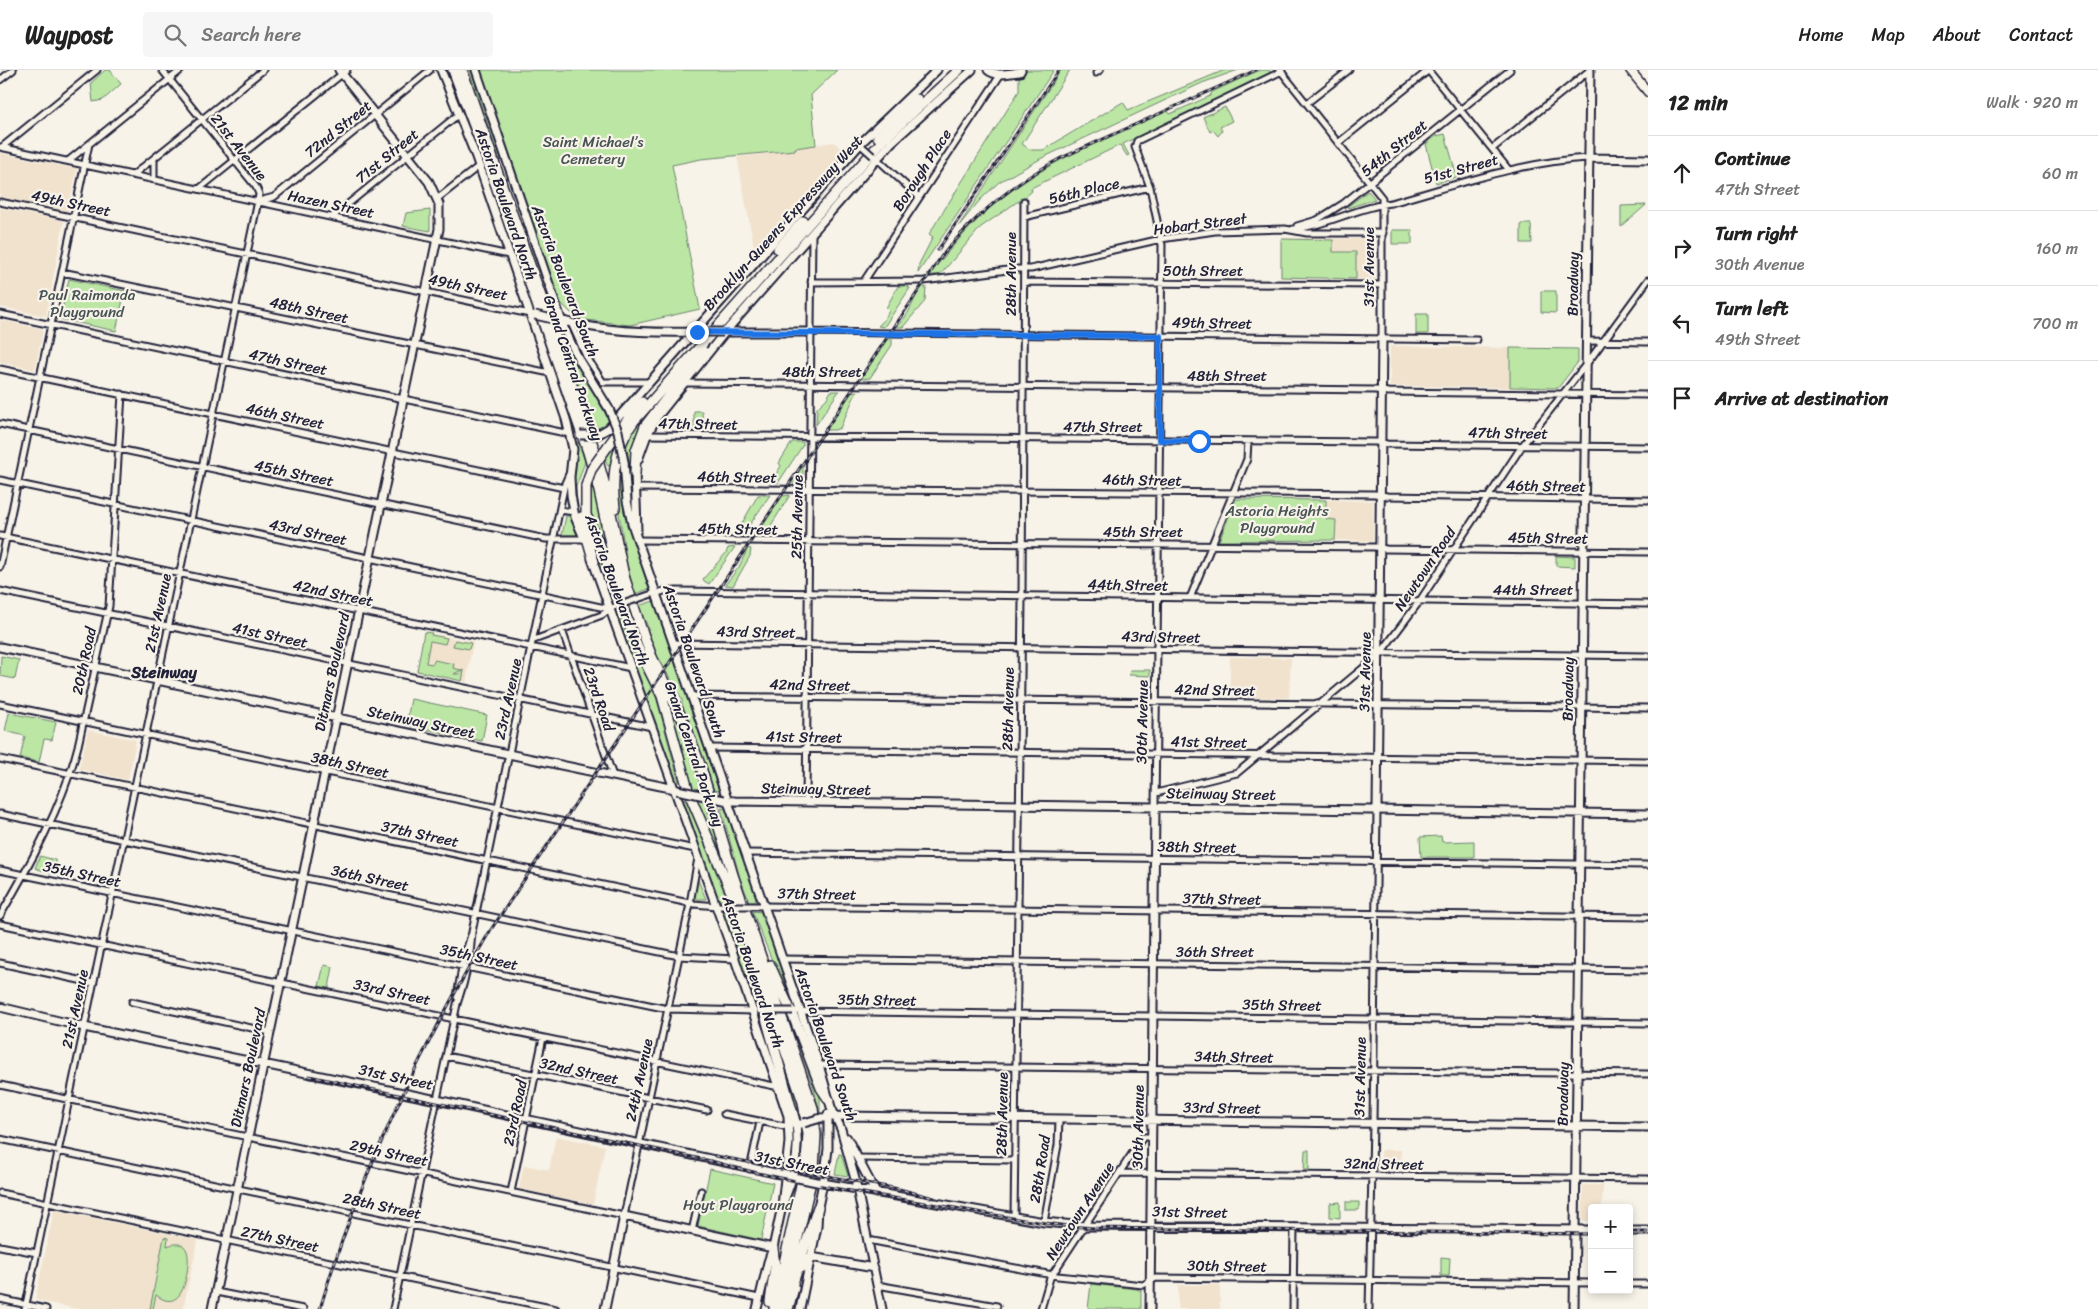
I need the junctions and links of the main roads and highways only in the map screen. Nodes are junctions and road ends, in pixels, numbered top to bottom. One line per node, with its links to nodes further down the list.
1 (453, 70): 12 (highway, Grand Central Parkway)
2 (462, 70): 11 (highway, Grand Central Parkway)
3 (950, 70): 9 (highway, Brooklyn-Queens Expressway West, bridge)
4 (959, 70): 7 (highway, Brooklyn-Queens Expressway West)
5 (1630, 70): 6 (main road)
6 (1648, 92)
7 (792, 242): 8 (highway); 11 (highway, Brooklyn-Queens Expressway West)
8 (635, 474)
9 (583, 484): 10 (highway); 12 (highway, Brooklyn-Queens Expressway West)
10 (594, 562)
11 (632, 599): 14 (highway, Grand Central Parkway)
12 (625, 614): 13 (highway, Grand Central Parkway)
13 (739, 915): 16 (highway); 21 (highway, Grand Central Parkway)
14 (749, 920): 15 (highway); 22 (highway, Grand Central Parkway)
15 (830, 1103)
16 (796, 1125)
17 (818, 1207): 23 (highway)
18 (773, 1248): 20 (highway)
19 (811, 1257): 23 (highway)
20 (768, 1309)
21 (774, 1309)
22 (781, 1309)
23 (787, 1309)

